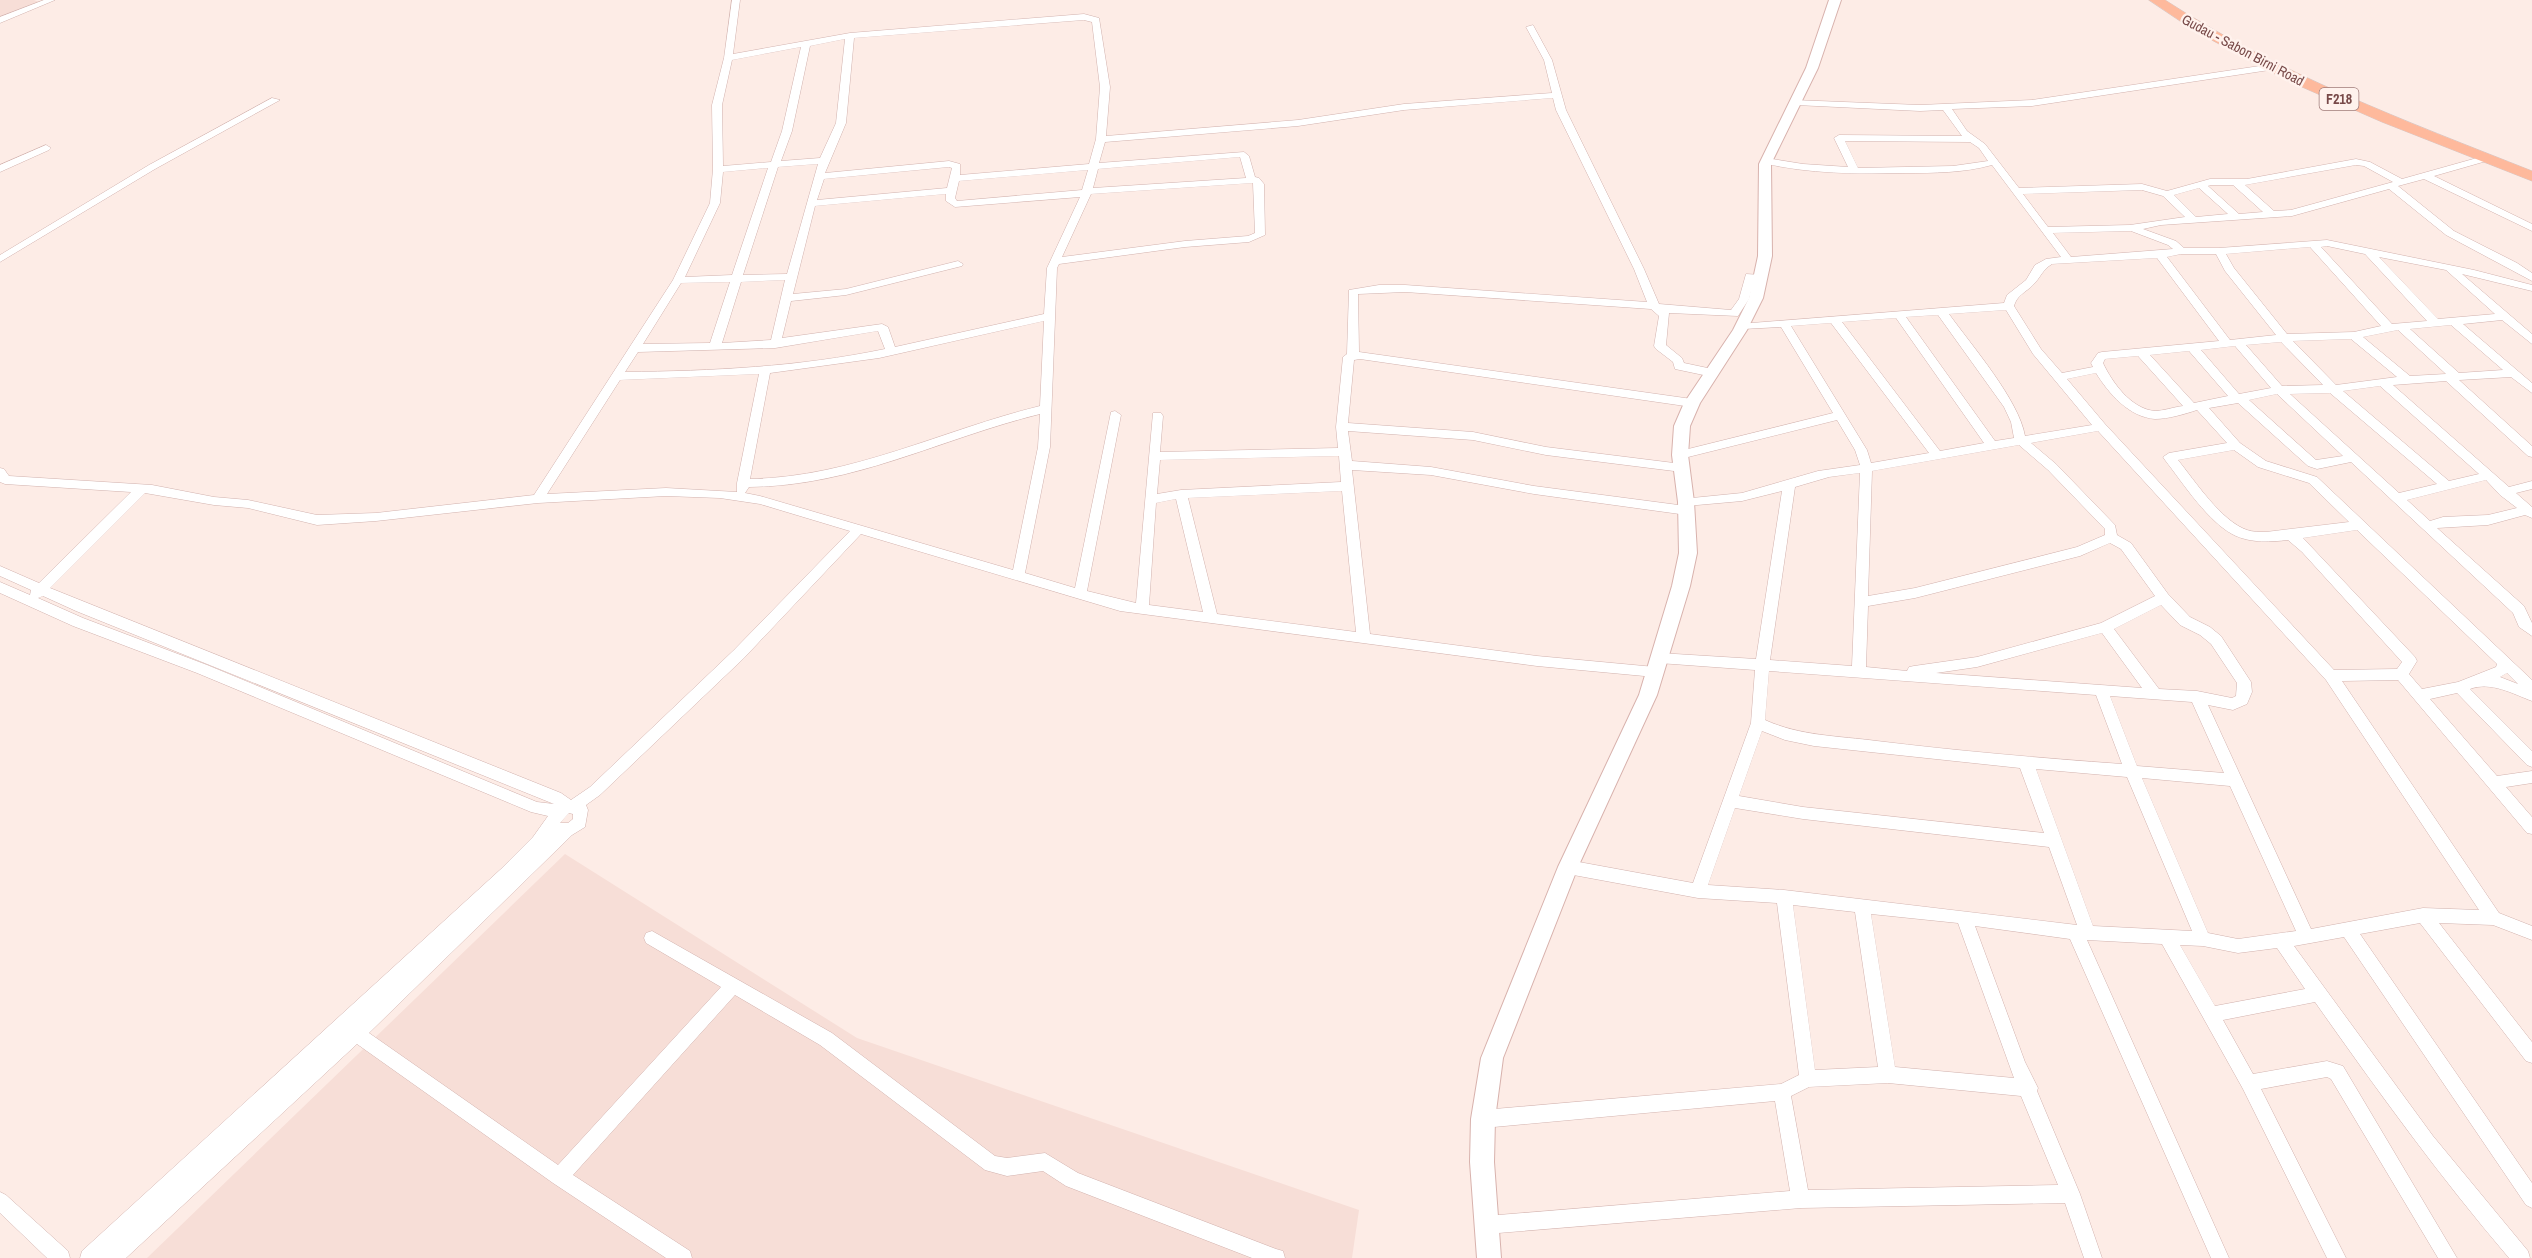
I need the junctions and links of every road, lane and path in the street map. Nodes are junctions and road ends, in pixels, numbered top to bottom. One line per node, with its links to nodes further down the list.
1 (51, 0): 5 (street)
2 (736, 0): 9 (street)
3 (1835, 0): 13 (street)
4 (2156, 0): 10 (main road, Gudau - Sabon Birni Road / F218)
5 (0, 20)
6 (1530, 27): 11 (street)
7 (850, 36): 8 (street); 16 (street); 19 (street)
8 (806, 44): 9 (street); 22 (street)
9 (728, 58): 25 (street)
10 (2273, 68): 14 (street); 18 (main road, Gudau - Sabon Birni Road / F218)
11 (1556, 95): 16 (street); 64 (street)
12 (276, 100): 51 (street)
13 (1796, 102): 14 (street); 20 (street)
14 (1946, 107): 15 (street)
15 (1971, 139): 21 (street); 26 (street)
16 (1101, 140): 23 (street)
17 (46, 148): 24 (street)
18 (2487, 158): 27 (street); 29 (main road, Gudau - Sabon Birni Road / F218)
19 (824, 161): 22 (street); 28 (street)
20 (1767, 161): 26 (street); 58 (street)
21 (1994, 162): 26 (street); 36 (street)
22 (777, 164): 25 (street); 57 (street)
23 (1095, 165): 30 (street); 31 (street); 37 (street)
24 (0, 169)
25 (718, 169): 60 (street)
26 (1855, 171)
27 (2424, 175): 33 (street); 44 (street)
28 (820, 176): 30 (street); 39 (street)
29 (2532, 176)
30 (955, 178): 35 (street)
31 (1251, 179): 37 (street); 52 (street)
32 (2236, 182): 33 (street); 34 (street); 40 (street)
33 (2396, 183): 40 (street); 59 (street)
34 (2202, 185): 38 (street); 41 (street)
35 (952, 191): 37 (street); 39 (street)
36 (2018, 191): 38 (street); 45 (street)
37 (1086, 192): 52 (street)
38 (2167, 194): 42 (street)
39 (812, 203): 56 (street)
40 (2272, 215): 41 (street)
41 (2237, 217): 42 (street)
42 (2194, 220): 43 (street)
43 (2130, 228): 45 (street); 48 (street)
44 (2532, 228)
45 (2047, 230): 53 (street)
46 (2312, 243): 47 (street); 49 (street); 74 (street)
47 (2367, 250): 55 (street); 72 (street)
48 (2181, 251): 49 (street); 50 (street)
49 (2219, 251): 76 (street)
50 (2160, 255): 53 (street); 79 (street)
51 (0, 259)
52 (1055, 261): 68 (street)
53 (2069, 261): 63 (street)
54 (958, 264): 62 (street)
55 (2447, 267): 61 (street); 67 (street)
56 (792, 277): 57 (street); 62 (street)
57 (735, 278): 60 (street); 80 (street)
58 (1761, 278): 64 (street); 73 (street)
59 (2532, 278)
60 (678, 280): 81 (street)
61 (2532, 288)
62 (787, 298): 78 (street)
63 (2009, 306): 65 (street); 91 (street)
64 (1655, 307): 85 (street); 88 (street)
65 (1941, 311): 66 (street); 107 (street)
66 (1899, 315): 69 (street); 108 (street)
67 (2504, 316): 70 (street); 77 (street)
68 (1048, 317): 84 (street); 101 (street)
69 (1835, 320): 71 (street); 111 (street)
70 (2453, 321): 72 (street); 89 (street)
71 (1784, 323): 73 (street); 103 (street)
72 (2435, 323): 74 (street)
73 (1743, 326): 88 (street)
74 (2395, 328): 75 (street); 92 (street)
75 (2354, 335): 76 (street); 93 (street)
76 (2283, 338): 79 (street); 95 (street)
77 (2532, 340)
78 (775, 344): 80 (street); 84 (street)
79 (2233, 344): 82 (street); 97 (street)
80 (715, 346): 81 (street)
81 (635, 348): 90 (street)
82 (2193, 348): 83 (street); 98 (street)
83 (2141, 352): 86 (street); 100 (street)
84 (886, 353): 87 (street)
85 (1353, 355): 99 (street); 105 (street)
86 (2100, 369): 91 (street); 100 (street)
87 (765, 371): 90 (street); 119 (street)
88 (1713, 373): 99 (street)
89 (2512, 373): 92 (street); 96 (street)
90 (616, 376): 129 (street)
91 (2059, 377): 106 (street)
92 (2452, 377): 93 (street); 110 (street)
93 (2407, 380): 94 (street)
94 (2382, 382): 95 (street); 118 (street)
95 (2333, 389): 97 (street); 123 (street)
96 (2532, 389)
97 (2279, 390): 98 (street); 113 (street)
98 (2238, 399): 100 (street); 113 (street)
99 (1692, 403): 115 (street)
100 (2196, 407): 109 (street)
101 (1045, 409): 119 (street); 139 (street)
102 (1115, 415): 142 (street)
103 (1840, 415): 115 (street); 116 (street)
104 (1157, 416): 112 (street)
105 (1342, 426): 114 (street); 115 (street)
106 (2101, 427): 107 (street); 157 (street)
107 (2020, 440): 108 (street); 137 (street)
108 (1991, 445): 111 (street)
109 (2236, 446): 133 (street); 136 (street)
110 (2532, 453)
111 (1936, 454): 116 (street)
112 (1154, 456): 114 (street); 130 (street)
113 (2352, 458): 128 (street)
114 (1344, 459): 122 (street); 131 (street)
115 (1681, 462): 131 (street)
116 (1866, 466): 120 (street); 145 (street)
117 (0, 472): 124 (street)
118 (2487, 476): 123 (street); 125 (street)
119 (743, 483): 127 (street)
120 (1789, 483): 131 (street); 153 (street)
121 (2532, 485): 125 (street)
122 (1347, 486): 126 (street); 150 (street)
123 (2447, 486): 128 (street)
124 (141, 490): 129 (street); 141 (street)
125 (2504, 492): 132 (street)
126 (1181, 494): 130 (street); 147 (street)
127 (741, 497): 129 (street); 135 (street)
128 (2397, 498): 134 (street)
129 (538, 499)
130 (1152, 500): 146 (street)
131 (1687, 507): 152 (street)
132 (2530, 512): 134 (street)
133 (2360, 525): 136 (street); 151 (street)
134 (2427, 526): 149 (street)
135 (859, 530): 139 (street); 176 (street)
136 (2289, 534): 155 (street)
137 (2111, 537): 143 (street); 145 (street)
138 (0, 571): 141 (street)
139 (1018, 576): 142 (street)
140 (0, 587): 144 (street)
141 (43, 590): 144 (street); 176 (street)
142 (1080, 594): 146 (street)
143 (2163, 598): 148 (street); 165 (street)
144 (29, 600): 174 (street)
145 (1861, 602): 154 (street)
146 (1142, 609): 147 (street)
147 (1211, 618): 150 (street)
148 (2105, 627): 156 (street); 162 (street)
149 (2532, 631)
150 (1363, 636): 152 (street)
151 (2505, 663): 158 (street); 160 (street)
152 (1657, 665): 153 (street); 180 (street)
153 (1762, 666): 154 (street); 166 (street)
154 (1859, 673): 156 (street)
155 (2401, 674): 157 (street); 163 (street)
156 (1884, 675): 161 (street)
157 (2331, 676): 186 (street)
158 (2479, 681): 159 (street); 164 (street)
159 (2460, 687): 163 (street); 167 (street)
160 (2532, 689)
161 (2100, 690): 162 (street); 169 (street)
162 (2155, 694): 165 (street)
163 (2420, 695): 172 (street)
164 (2532, 695)
165 (2197, 696): 171 (street)
166 (1758, 723): 168 (street); 173 (street)
167 (2532, 761)
168 (2026, 763): 169 (street); 178 (street)
169 (2131, 770): 171 (street); 193 (street)
170 (2532, 777): 172 (street)
171 (2235, 780): 191 (street)
172 (2495, 783): 175 (street)
173 (1729, 801): 178 (street); 181 (street)
174 (536, 808): 176 (street); 179 (street)
175 (2527, 815): 177 (street)
176 (567, 816): 179 (street); 198 (street)
177 (2532, 828)
178 (2056, 841): 188 (street)
179 (536, 843): 213 (street)
180 (1568, 867): 181 (street); 205 (street)
181 (1698, 891): 182 (street)
182 (1784, 897): 183 (street); 201 (street)
183 (1862, 906): 185 (street); 200 (street)
184 (2423, 915): 186 (street); 187 (street); 199 (street)
185 (1964, 917): 188 (street); 203 (street)
186 (2493, 918): 189 (street)
187 (2347, 928): 191 (street); 209 (street)
188 (2081, 932): 190 (street); 219 (street)
189 (2532, 933)
190 (2166, 936): 193 (street); 197 (street)
191 (2307, 937): 194 (street)
192 (652, 938): 195 (street)
193 (2203, 939): 194 (street)
194 (2280, 940): 196 (street)
195 (733, 985): 206 (street); 216 (street)
196 (2318, 994): 197 (street); 222 (street)
197 (2209, 1015): 202 (street)
198 (356, 1034): 206 (street); 214 (street)
199 (2532, 1055)
200 (1888, 1075): 201 (street); 203 (street)
201 (1808, 1079): 204 (street)
202 (2249, 1083): 220 (street); 221 (street)
203 (2029, 1088): 207 (street)
204 (1782, 1092): 205 (street); 208 (street)
205 (1483, 1119): 211 (street)
206 (559, 1177): 215 (street)
207 (2071, 1194): 208 (street); 218 (street)
208 (1801, 1199): 211 (street)
209 (2532, 1199)
210 (0, 1201): 212 (street)
211 (1486, 1225): 217 (street)
212 (61, 1258)
213 (89, 1258)
214 (112, 1258)
215 (683, 1258)
216 (1276, 1258)
217 (1489, 1258)
218 (2093, 1258)
219 (2220, 1258)
220 (2337, 1258)
221 (2448, 1258)
222 (2521, 1258)

